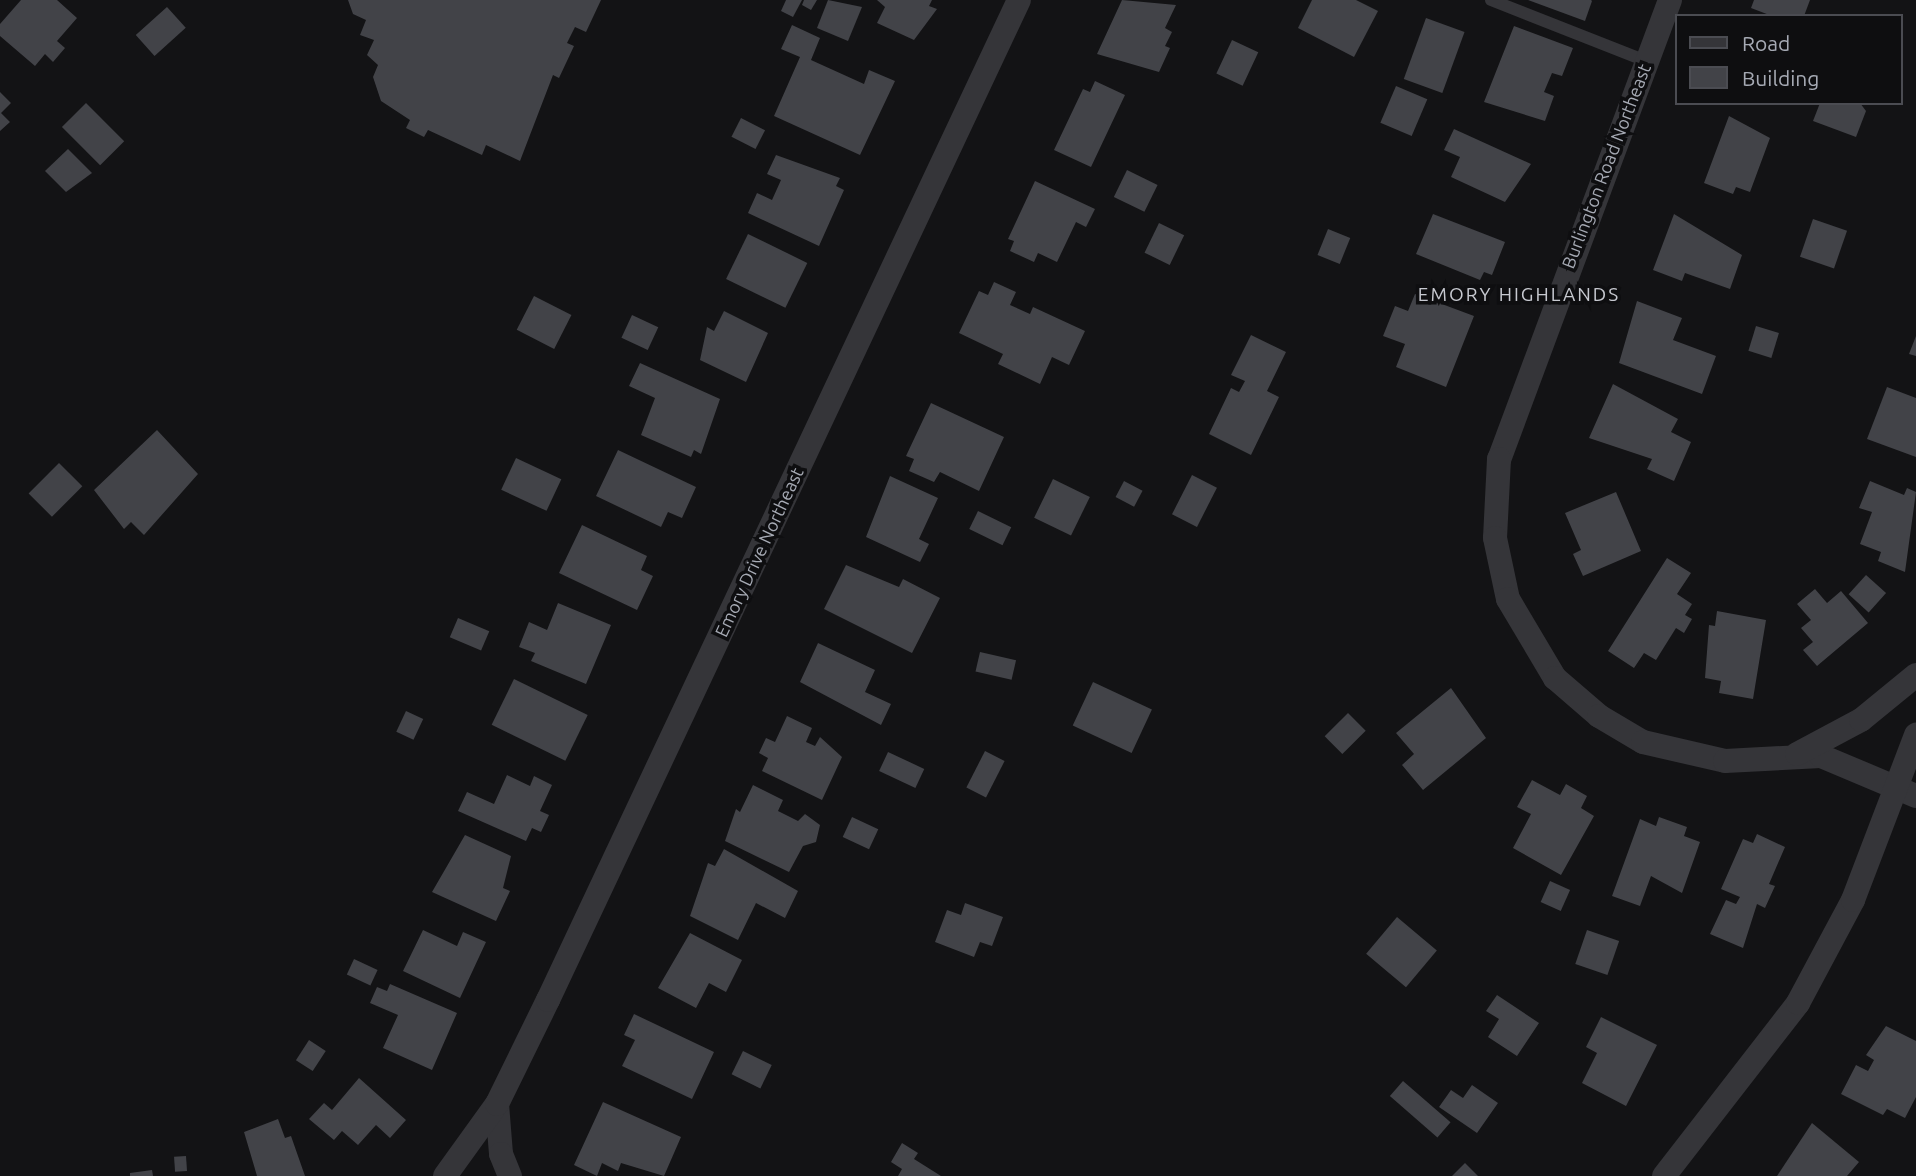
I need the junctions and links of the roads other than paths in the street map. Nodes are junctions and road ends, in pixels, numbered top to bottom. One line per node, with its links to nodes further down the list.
1 (1019, 0): 9 (street, Emory Drive Northeast)
2 (1491, 0): 4 (lane)
3 (1670, 0): 4 (street, Burlington Road Northeast)
4 (1646, 61): 7 (street, Burlington Road Northeast)
5 (1916, 675): 7 (street, Burlington Road Northeast)
6 (1916, 735): 8 (street)
7 (1793, 756): 8 (street, Burlington Road Northeast)
8 (1906, 792): 12 (street)
9 (497, 1104): 10 (street, Emory Drive Northeast); 11 (street, Emory Drive Northeast)
10 (445, 1176)
11 (510, 1176)
12 (1664, 1176)

